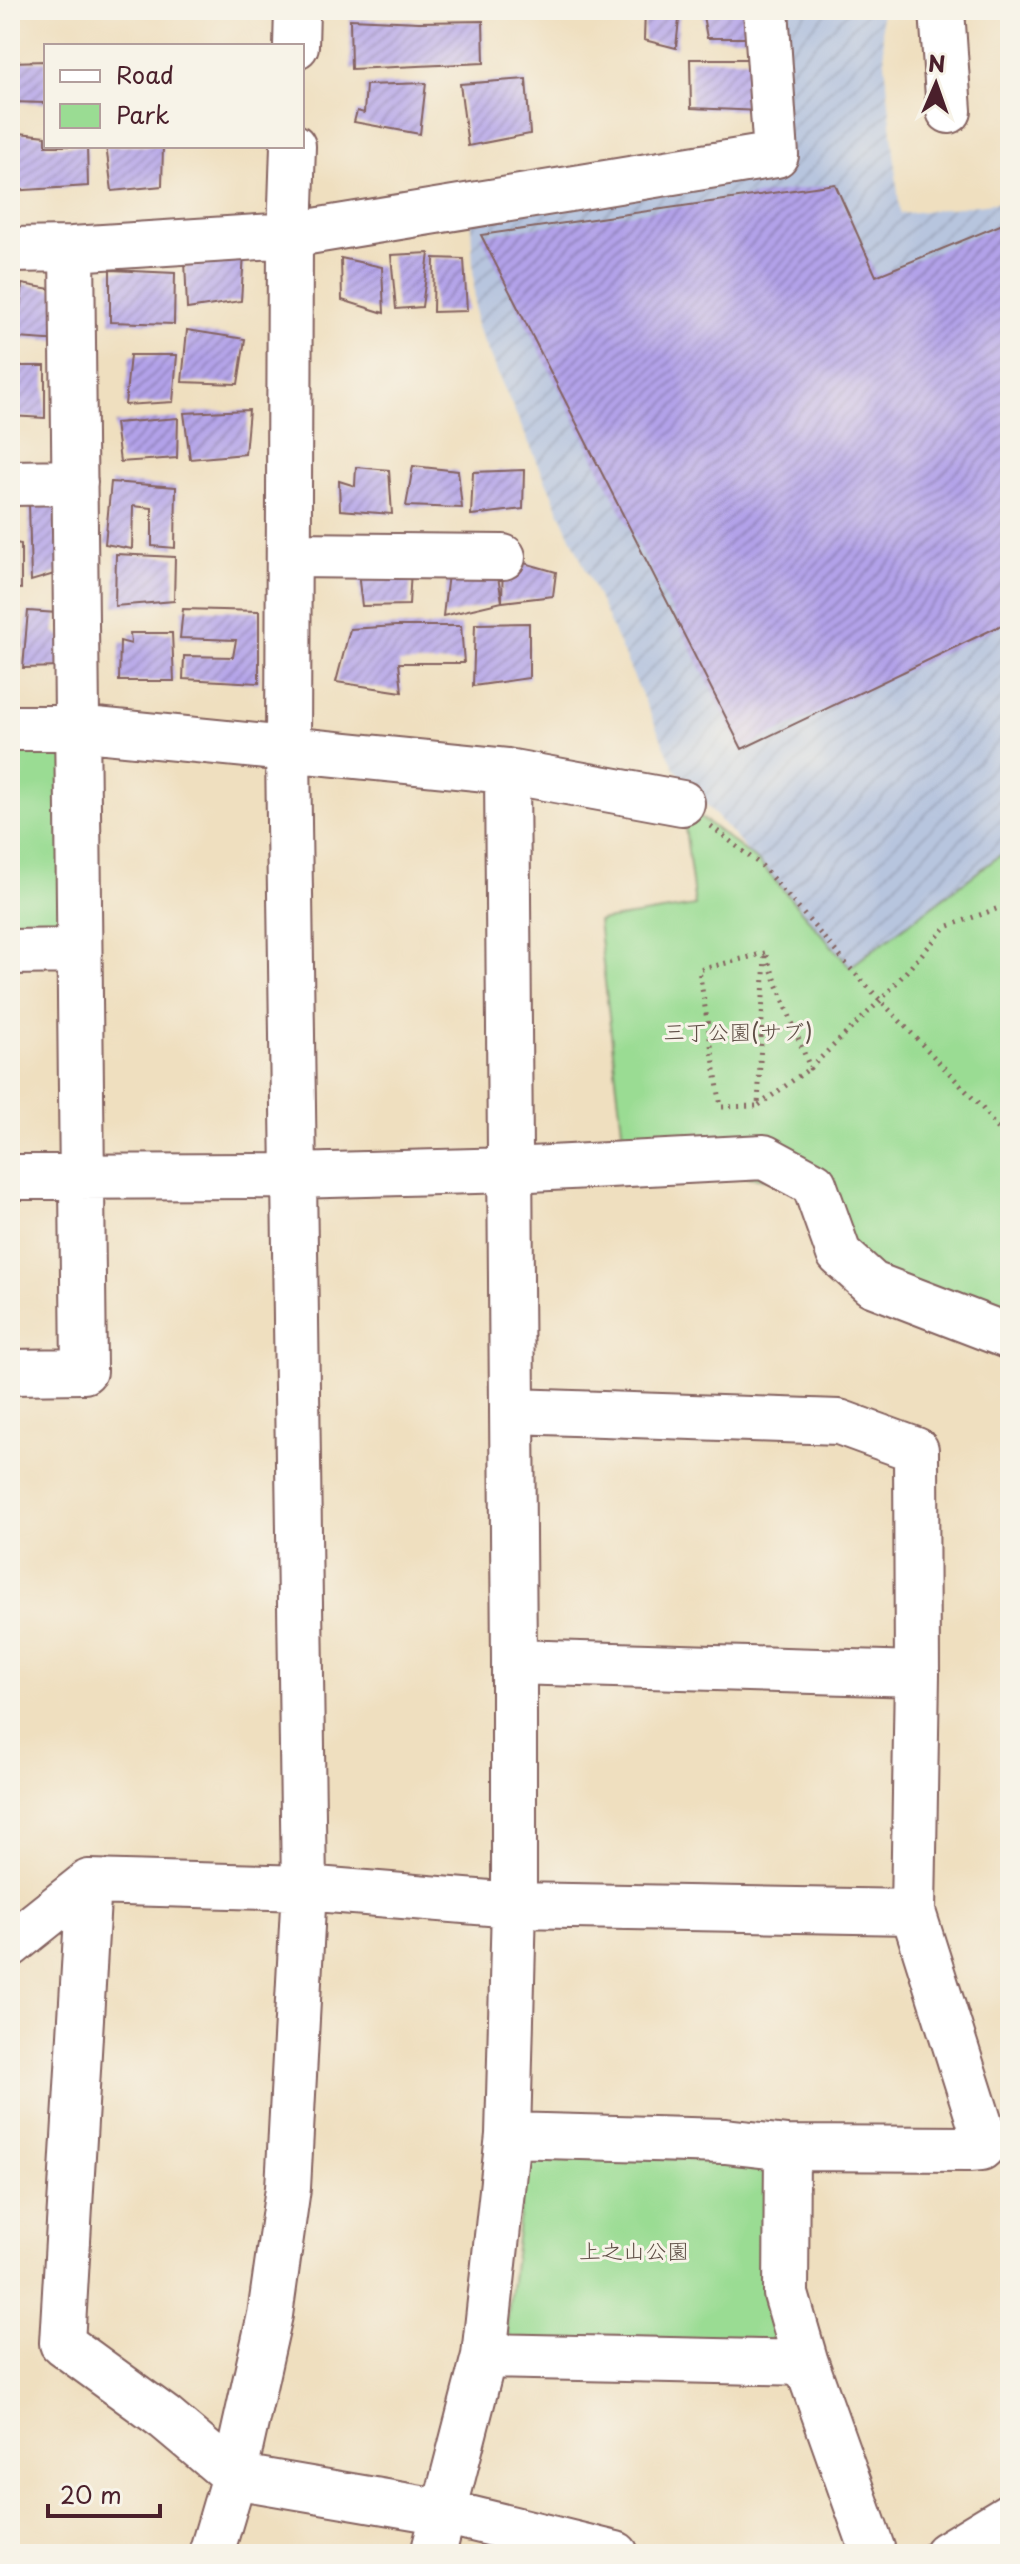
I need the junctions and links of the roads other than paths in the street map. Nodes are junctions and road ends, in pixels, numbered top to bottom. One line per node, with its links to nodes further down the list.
1 (297, 10): 4 (street)
2 (766, 10): 7 (street)
3 (942, 10): 5 (street)
4 (296, 44)
5 (949, 111)
6 (293, 148): 7 (street)
7 (290, 235): 8 (street); 12 (street)
8 (72, 249): 9 (street); 10 (street)
9 (10, 250)
10 (75, 482): 11 (street); 15 (street)
11 (10, 483)
12 (289, 555): 13 (street); 16 (street)
13 (503, 557)
14 (10, 728): 15 (street)
15 (76, 728): 16 (street); 19 (street)
16 (288, 751): 17 (street); 22 (street)
17 (507, 771): 18 (street); 21 (street)
18 (682, 803)
19 (78, 951): 20 (street); 24 (street)
20 (10, 952)
21 (511, 1170): 22 (street); 25 (street); 27 (street)
22 (294, 1176): 24 (street); 31 (street)
23 (10, 1177): 24 (street)
24 (82, 1177): 26 (street)
25 (1010, 1337)
26 (10, 1372)
27 (514, 1411): 28 (street); 29 (street)
28 (514, 1662): 29 (street); 32 (street)
29 (917, 1674): 33 (street)
30 (89, 1882): 31 (street); 34 (street); 39 (street)
31 (304, 1888): 32 (street); 39 (street)
32 (514, 1905): 33 (street); 35 (street)
33 (913, 1912): 36 (street)
34 (10, 1945)
35 (508, 2135): 36 (street); 37 (street)
36 (787, 2148): 38 (street)
37 (484, 2356): 38 (street); 40 (street)
38 (806, 2363): 45 (street)
39 (234, 2476): 40 (street); 42 (street)
40 (444, 2512): 43 (street); 44 (street)
41 (1010, 2515): 46 (street)
42 (211, 2554)
43 (433, 2554)
44 (616, 2554)
45 (874, 2554)
46 (946, 2554)

